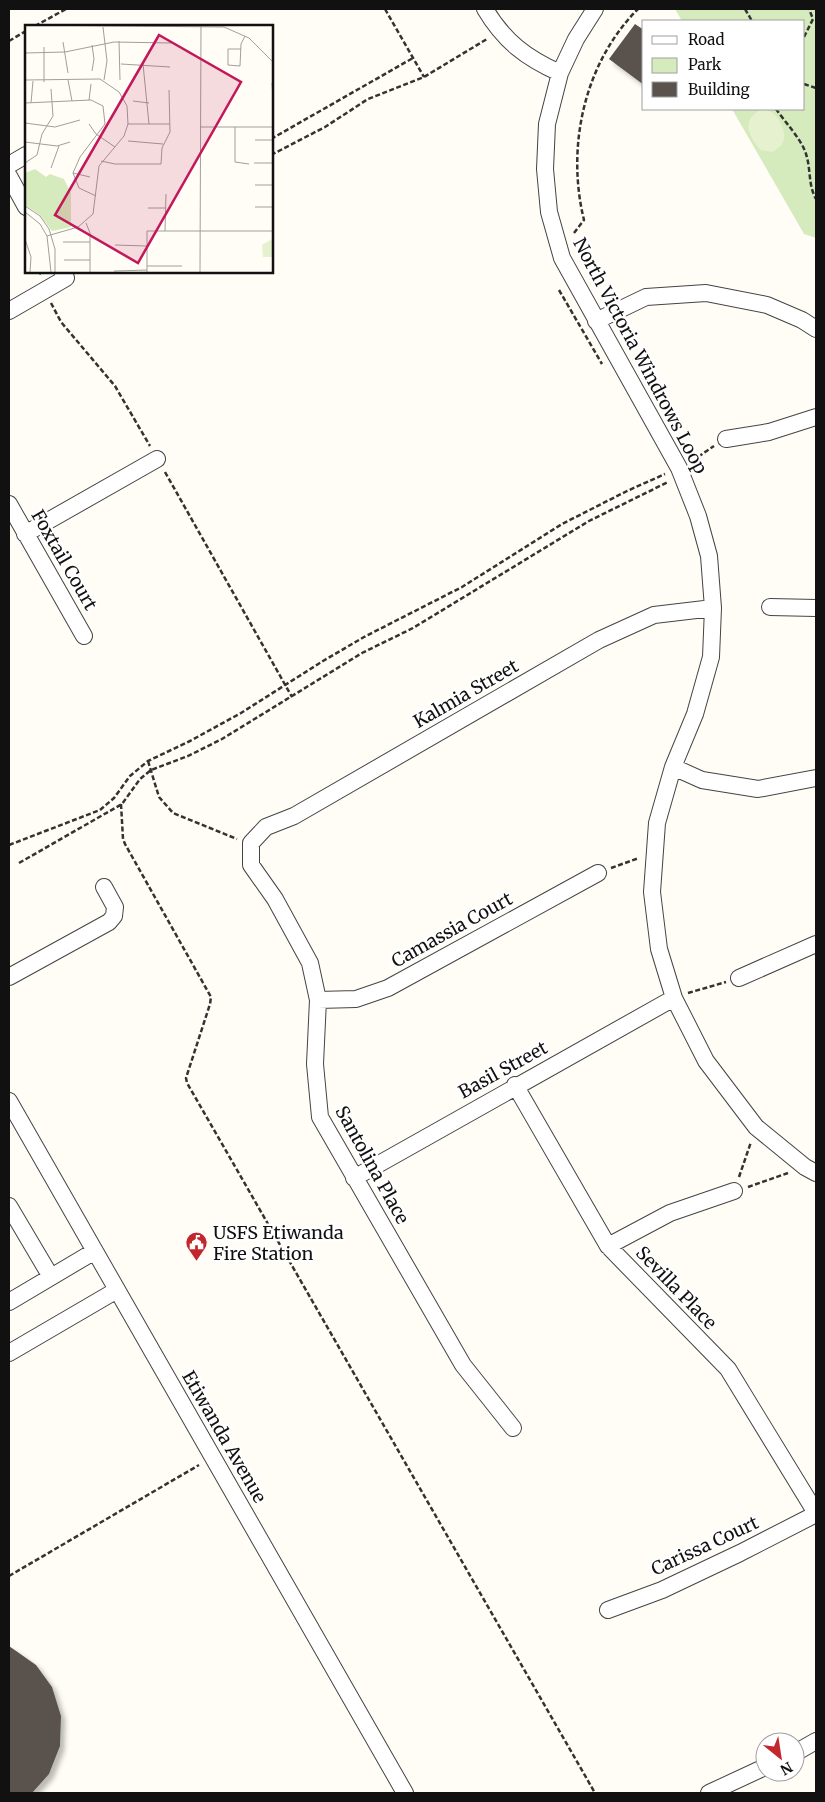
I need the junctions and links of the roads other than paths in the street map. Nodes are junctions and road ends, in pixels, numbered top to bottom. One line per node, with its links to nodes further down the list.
1 (485, 9): 3 (street)
2 (594, 9): 3 (street, North Victoria Windrows Loop)
3 (560, 73): 10 (street, North Victoria Windrows Loop)
4 (25, 156): 5 (street)
5 (9, 165)
6 (9, 176): 7 (street)
7 (25, 205)
8 (64, 275): 9 (street)
9 (9, 311)
10 (596, 321): 11 (street); 18 (street, North Victoria Windrows Loop)
11 (816, 329)
12 (816, 416): 13 (street)
13 (726, 439)
14 (157, 459): 16 (street)
15 (9, 504): 16 (street, Foxtail Court)
16 (25, 534): 20 (street, Foxtail Court)
17 (770, 607): 19 (street)
18 (713, 608): 21 (street, North Victoria Windrows Loop); 23 (street, Kalmia Street)
19 (816, 608)
20 (84, 636)
21 (673, 767): 22 (street); 29 (street, North Victoria Windrows Loop)
22 (816, 778)
23 (251, 843): 30 (street, Santolina Place)
24 (598, 873): 30 (street, Camassia Court)
25 (104, 887): 27 (street)
26 (816, 944): 28 (street)
27 (9, 977)
28 (739, 978)
29 (674, 998): 31 (street, Basil Street); 33 (street, North Victoria Windrows Loop)
30 (318, 1000): 34 (street, Santolina Place)
31 (515, 1085): 34 (street, Basil Street); 37 (street, Sevilla Place)
32 (11, 1110): 38 (street, Etiwanda Avenue)
33 (811, 1170)
34 (354, 1178): 43 (street, Santolina Place)
35 (734, 1192): 37 (street)
36 (9, 1206): 39 (street)
37 (608, 1246): 44 (street, Sevilla Place)
38 (95, 1251): 39 (street); 40 (street, Etiwanda Avenue)
39 (51, 1277): 41 (street)
40 (117, 1290): 42 (street); 49 (street, Etiwanda Avenue)
41 (9, 1302)
42 (9, 1353)
43 (513, 1428)
44 (816, 1513): 45 (street, Carissa Court)
45 (608, 1610)
46 (816, 1741): 47 (street)
47 (805, 1747)
48 (755, 1772): 50 (street)
49 (405, 1793)
50 (708, 1793)

